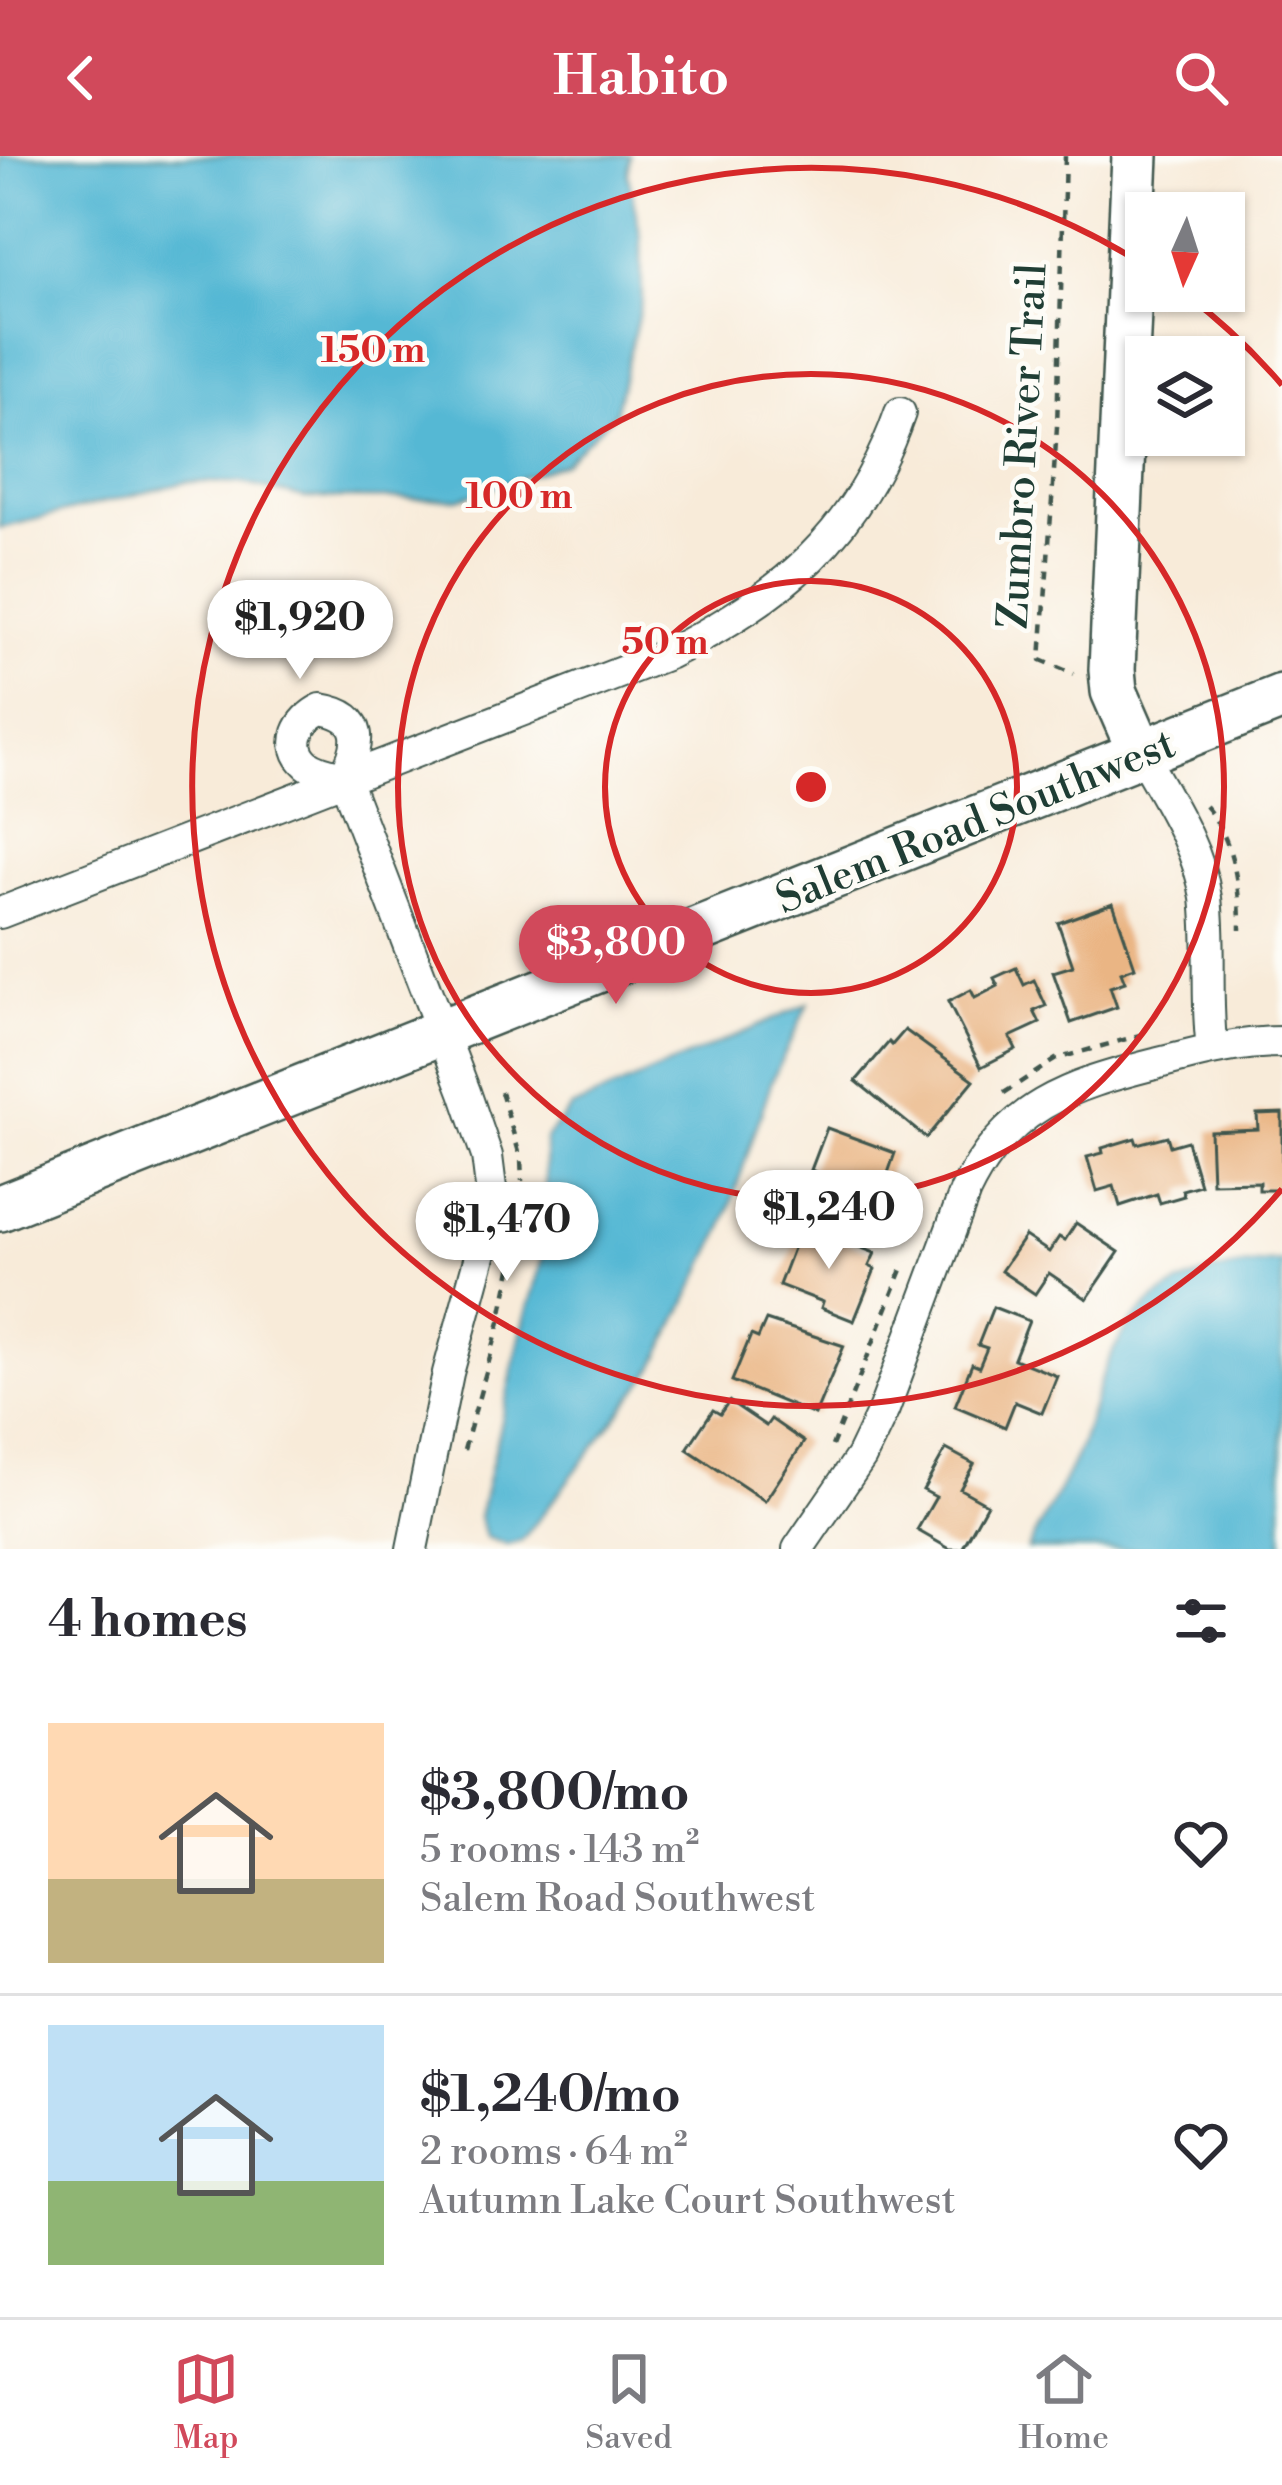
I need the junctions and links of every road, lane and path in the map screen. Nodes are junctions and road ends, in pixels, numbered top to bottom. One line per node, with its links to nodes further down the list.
1 (1065, 156): 4 (path, Zumbro River Trail)
2 (1135, 156): 4 (main road)
3 (900, 412): 7 (street)
4 (1114, 691): 6 (main road)
5 (1282, 697): 6 (main road, Salem Road Southwest)
6 (1141, 753): 9 (main road, Salem Road Southwest); 11 (street)
7 (344, 777): 8 (street); 9 (street)
8 (0, 913)
9 (442, 1032): 12 (main road, Salem Road Southwest); 13 (street)
10 (1282, 1042): 11 (street)
11 (1212, 1049): 14 (street)
12 (0, 1208)
13 (412, 1549)
14 (798, 1549)

